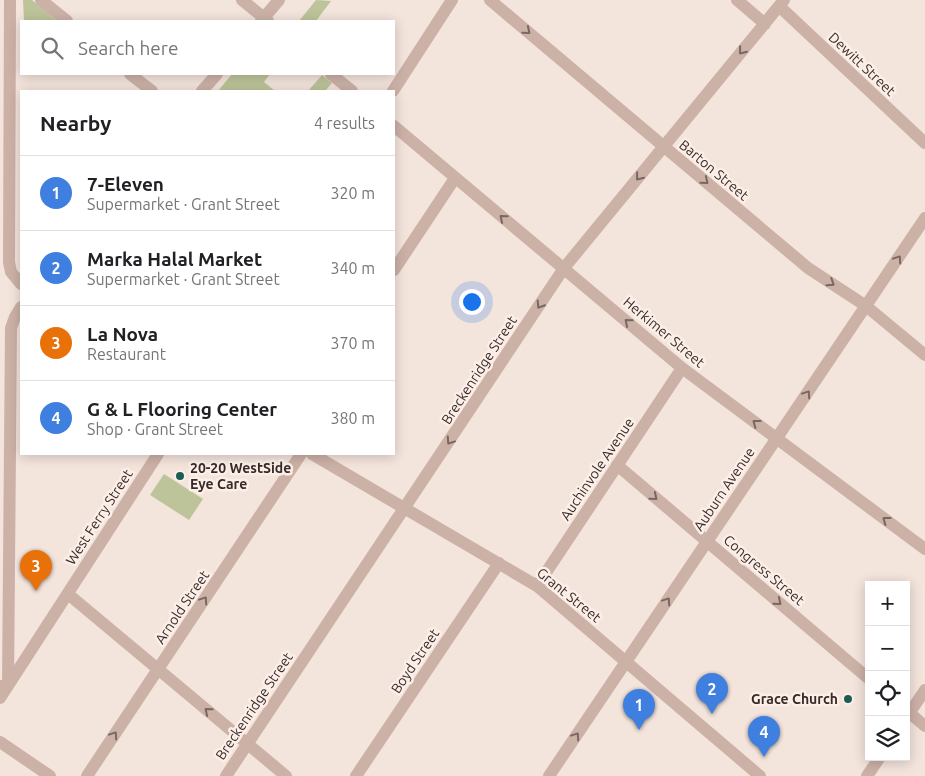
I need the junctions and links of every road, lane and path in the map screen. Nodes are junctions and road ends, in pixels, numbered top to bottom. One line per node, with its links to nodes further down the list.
1 (10, 0): 19 (street)
2 (41, 0): 9 (street)
3 (242, 0): 10 (street)
4 (278, 0): 10 (street)
5 (452, 0): 18 (street)
6 (490, 0): 22 (street, Barton Street, one-way to 22)
7 (736, 0): 11 (street)
8 (782, 3): 11 (street, Breckenridge Street); 21 (street, Dewitt Street)
9 (66, 20)
10 (264, 20)
11 (765, 24): 22 (street, Breckenridge Street, one-way to 22)
12 (131, 75): 15 (street)
13 (216, 75): 16 (street)
14 (332, 75): 17 (street)
15 (151, 90)
16 (203, 90)
17 (351, 90)
18 (394, 90)
19 (5, 93): 25 (street)
20 (395, 127): 23 (street, Herkimer Street)
21 (925, 144)
22 (664, 147): 27 (street, Breckenridge Street, one-way to 27); 29 (street, Barton Street, one-way to 29)
23 (455, 178): 26 (street); 27 (street, Herkimer Street, one-way to 23)
24 (925, 218): 29 (street, Auburn Avenue, one-way to 24)
25 (4, 248): 28 (street)
26 (395, 268)
27 (564, 268): 32 (street, Herkimer Street, one-way to 27); 39 (street, Breckenridge Street, one-way to 39)
28 (20, 283)
29 (866, 306): 31 (street, Barton Street); 33 (street, Auburn Avenue, one-way to 29)
30 (20, 309): 38 (street)
31 (925, 355)
32 (682, 368): 33 (street, Herkimer Street, one-way to 32); 37 (street, Auchinvole Avenue)
33 (776, 438): 40 (street, Auburn Avenue); 41 (street, Herkimer Street, one-way to 33)
34 (157, 455): 45 (street, West Ferry Street)
35 (300, 455): 47 (street, Arnold Street, one-way to 35)
36 (314, 455): 39 (street, Grant Street)
37 (617, 466): 40 (street, Congress Street, one-way to 40); 44 (street, Auchinvole Avenue)
38 (5, 485): 43 (street)
39 (404, 508): 42 (street, Grant Street); 56 (street, Breckenridge Street)
40 (707, 542): 46 (street, Auburn Avenue, one-way to 40); 48 (street, Congress Street, one-way to 48)
41 (925, 549)
42 (499, 563): 44 (street, Grant Street); 62 (street, Boyd Street)
43 (5, 573): 49 (street)
44 (537, 586): 46 (street, Grant Street)
45 (68, 594): 47 (street); 49 (street, West Ferry Street)
46 (626, 661): 63 (street, Auburn Avenue, one-way to 46); 64 (street, Grant Street)
47 (158, 669): 56 (street, one-way to 47); 59 (street, Arnold Street, one-way to 47)
48 (865, 675)
49 (4, 686): 51 (street, West Ferry Street)
50 (925, 690): 52 (street)
51 (0, 698)
52 (910, 710)
53 (910, 716): 54 (street)
54 (925, 726)
55 (0, 742): 58 (street)
56 (247, 744): 60 (street, Breckenridge Street); 61 (street)
57 (877, 761): 65 (street)
58 (50, 776)
59 (87, 776)
60 (226, 776)
61 (286, 776)
62 (356, 776)
63 (549, 776)
64 (760, 776)
65 (867, 776)

